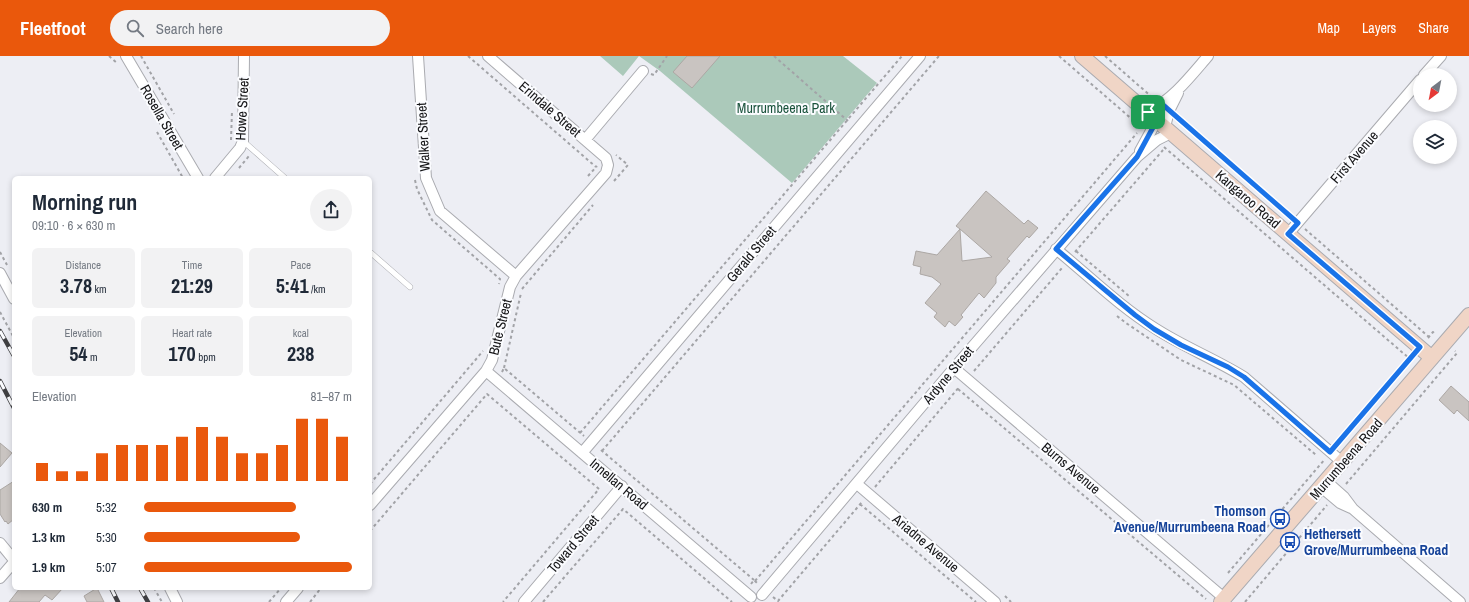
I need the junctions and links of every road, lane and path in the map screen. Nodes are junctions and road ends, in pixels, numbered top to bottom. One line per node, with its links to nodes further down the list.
1 (126, 56): 32 (street, Rosella Street)
2 (244, 56): 26 (street, Howe Street)
3 (418, 56): 42 (street, Walker Street)
4 (468, 56): 30 (path)
5 (488, 56): 25 (street, Erindale Street)
6 (667, 56): 17 (path)
7 (774, 56): 21 (path)
8 (902, 56): 21 (path)
9 (920, 56): 23 (street, Gerald Street)
10 (939, 56): 63 (path)
11 (1059, 56): 24 (path)
12 (1082, 56): 22 (street, Kangaroo Road)
13 (1105, 56): 19 (path)
14 (1208, 56): 19 (street)
15 (1441, 56): 16 (street)
16 (1430, 68)
17 (643, 71): 25 (street)
18 (1413, 88): 37 (street, First Avenue)
19 (1165, 108): 22 (street); 22 (street, Ardyne Street); 37 (path)
20 (232, 111): 27 (path)
21 (848, 120): 23 (path); 61 (path)
22 (1160, 123): 24 (street, Ardyne Street); 24 (street); 38 (street, Kangaroo Road)
23 (858, 129): 62 (street, Gerald Street)
24 (1149, 134): 39 (street, Ardyne Street); 54 (path); 63 (path)
25 (585, 140): 29 (street, Erindale Street)
26 (243, 141): 33 (street, Howe Street); 34 (lane)
27 (231, 142)
28 (616, 155): 35 (path)
29 (608, 165): 42 (street, Bute Street)
30 (596, 167)
31 (415, 175): 43 (path)
32 (197, 176)
33 (217, 176)
34 (283, 176)
35 (612, 183)
36 (597, 200): 55 (path)
37 (1298, 223): 38 (street, First Avenue); 50 (path)
38 (1288, 234): 50 (street, Kangaroo Road)
39 (1056, 249): 56 (street, Ardyne Street); 64 (street)
40 (372, 254): 44 (lane)
41 (0, 274): 45 (street)
42 (516, 276): 57 (street, Bute Street)
43 (498, 286)
44 (410, 288)
45 (12, 295)
46 (0, 312): 49 (path)
47 (1114, 313): 66 (path)
48 (1468, 318): 53 (street, Murrumbeena Road)
49 (12, 334)
50 (1425, 342): 53 (street, Kangaroo Road); 54 (path)
51 (484, 350): 68 (path)
52 (1457, 353): 72 (path)
53 (1432, 358): 67 (street, Murrumbeena Road)
54 (1410, 359): 64 (path)
55 (504, 368): 58 (path); 61 (path)
56 (954, 368): 69 (street, Ardyne Street); 86 (street, Burns Avenue)
57 (486, 371): 58 (street, Innellan Road); 73 (street, Bute Street)
58 (498, 381): 60 (path); 65 (street, Innellan Road)
59 (958, 389): 89 (path)
60 (488, 394): 76 (path); 95 (path)
61 (580, 433): 62 (path)
62 (591, 442): 63 (path); 65 (street, Gerald Street)
63 (602, 451)
64 (1330, 452): 67 (street); 86 (path)
65 (582, 453): 71 (street, Innellan Road)
66 (1317, 456)
67 (1342, 462): 70 (street, Murrumbeena Road)
68 (372, 482)
69 (857, 484): 88 (street, Ardyne Street); 100 (street, Ariadne Avenue)
70 (1324, 484): 86 (street, Murrumbeena Road); 103 (street)
71 (622, 486): 87 (street, Innellan Road); 96 (street, Toward Street)
72 (1344, 486)
73 (372, 503)
74 (1330, 503): 102 (path)
75 (860, 504): 99 (path)
76 (372, 529)
77 (0, 543): 78 (street)
78 (12, 558)
79 (12, 563): 80 (street)
80 (0, 578)
81 (155, 590): 90 (path)
82 (171, 590): 91 (street)
83 (279, 590): 92 (path)
84 (296, 590): 93 (street)
85 (320, 590): 94 (path)
86 (1220, 597): 89 (path)
87 (750, 599): 88 (street)
88 (764, 599)
89 (1206, 599): 101 (path)
90 (162, 602)
91 (177, 602)
92 (269, 602)
93 (286, 602)
94 (310, 602)
95 (503, 602)
96 (524, 602)
97 (543, 602): 98 (path)
98 (732, 602)
99 (976, 602)
100 (995, 602)
101 (1203, 602)
102 (1245, 602)
103 (1460, 602)

